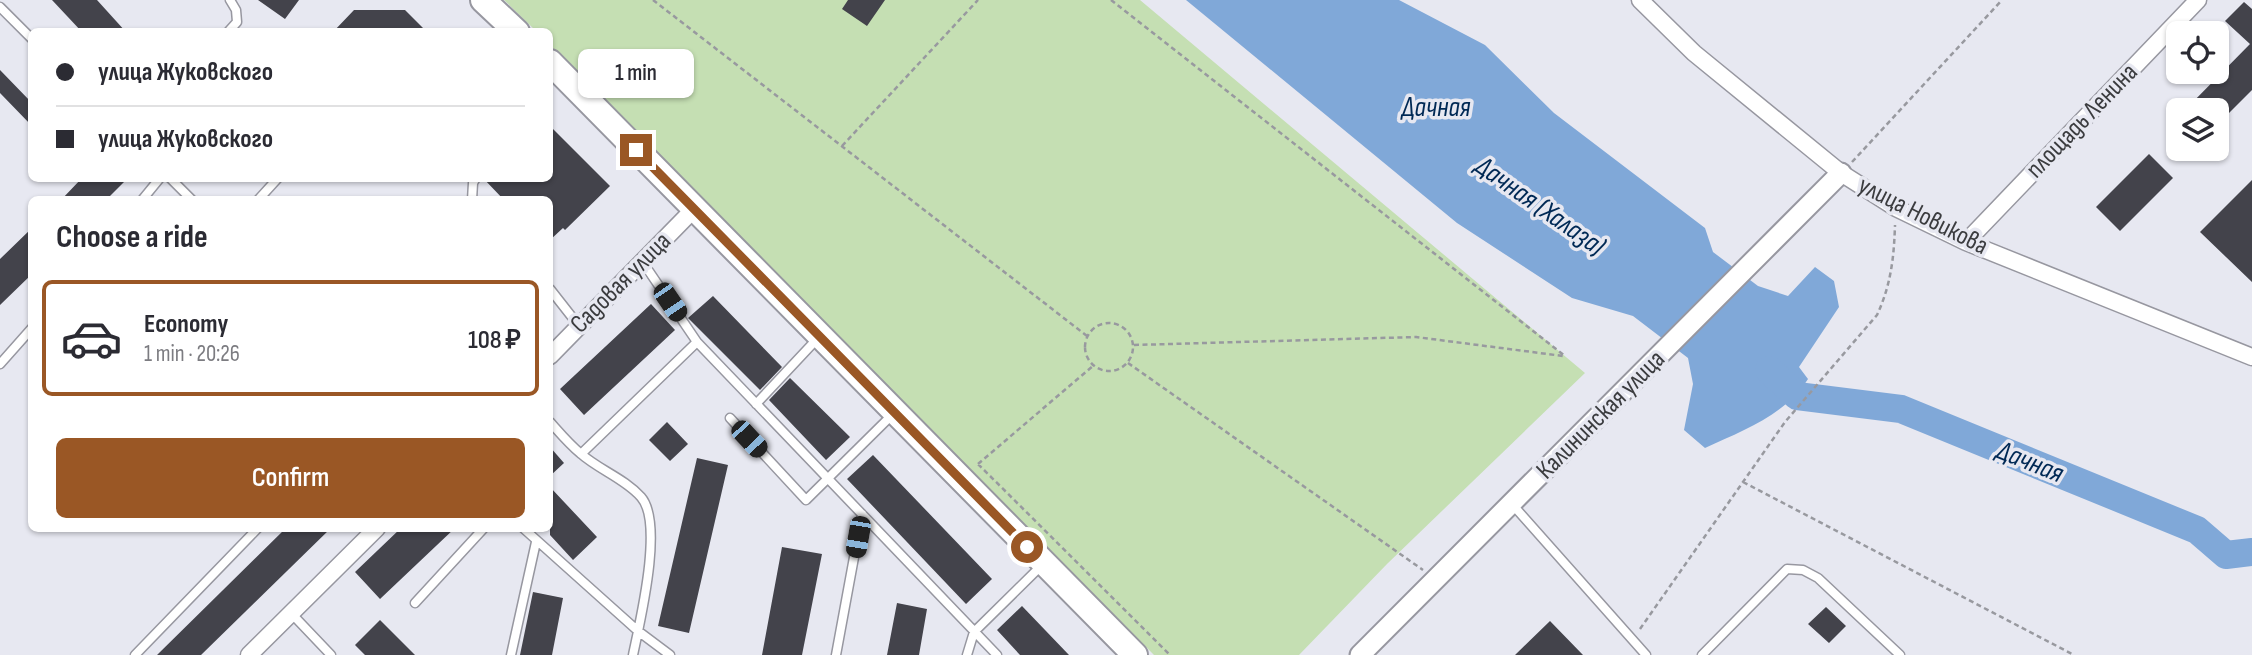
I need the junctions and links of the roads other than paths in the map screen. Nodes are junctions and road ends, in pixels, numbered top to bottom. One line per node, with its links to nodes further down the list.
1 (230, 0): 6 (lane)
2 (484, 0): 7 (main road)
3 (1640, 0): 10 (street, улица Новикова)
4 (2198, 0): 18 (street, площадь Ленина)
5 (0, 7): 8 (lane)
6 (232, 28)
7 (513, 28)
8 (28, 35)
9 (554, 70): 17 (main road)
10 (1841, 173): 18 (street, улица Новикова); 34 (street, Калининская улица)
11 (157, 182): 14 (lane)
12 (174, 182): 15 (lane)
13 (274, 182): 16 (lane)
14 (145, 196)
15 (188, 196)
16 (262, 196)
17 (693, 210): 19 (street, Садовая улица); 23 (main road)
18 (1966, 242): 26 (street, улица Новикова)
19 (642, 261): 21 (street, Садовая улица); 24 (lane)
20 (553, 293): 21 (lane)
21 (579, 326): 25 (street, Садовая улица)
22 (28, 333): 27 (lane)
23 (819, 336): 28 (lane); 29 (main road)
24 (697, 342): 28 (lane); 32 (lane)
25 (553, 353)
26 (2252, 356)
27 (0, 365)
28 (757, 404): 33 (lane)
29 (894, 413): 33 (lane); 41 (main road)
30 (730, 418): 33 (lane)
31 (553, 425): 32 (lane)
32 (580, 454): 44 (lane)
33 (827, 478): 35 (lane)
34 (1512, 504): 56 (street, Калининская улица); 57 (lane)
35 (862, 514): 45 (lane); 52 (lane)
36 (254, 532): 46 (lane)
37 (373, 532): 43 (street)
38 (480, 532): 42 (lane)
39 (527, 532): 40 (lane)
40 (536, 542): 44 (lane); 49 (lane)
41 (1043, 564): 45 (lane); 55 (main road)
42 (415, 603)
43 (291, 613): 47 (street); 48 (lane)
44 (638, 631): 50 (lane); 51 (lane)
45 (974, 632): 53 (lane); 54 (lane)
46 (135, 655)
47 (249, 655)
48 (331, 655)
49 (511, 655)
50 (633, 655)
51 (670, 655)
52 (836, 655)
53 (967, 655)
54 (997, 655)
55 (1135, 655)
56 (1360, 655)
57 (1646, 655)
58 (1702, 655): 59 (lane)
59 (1900, 655)

